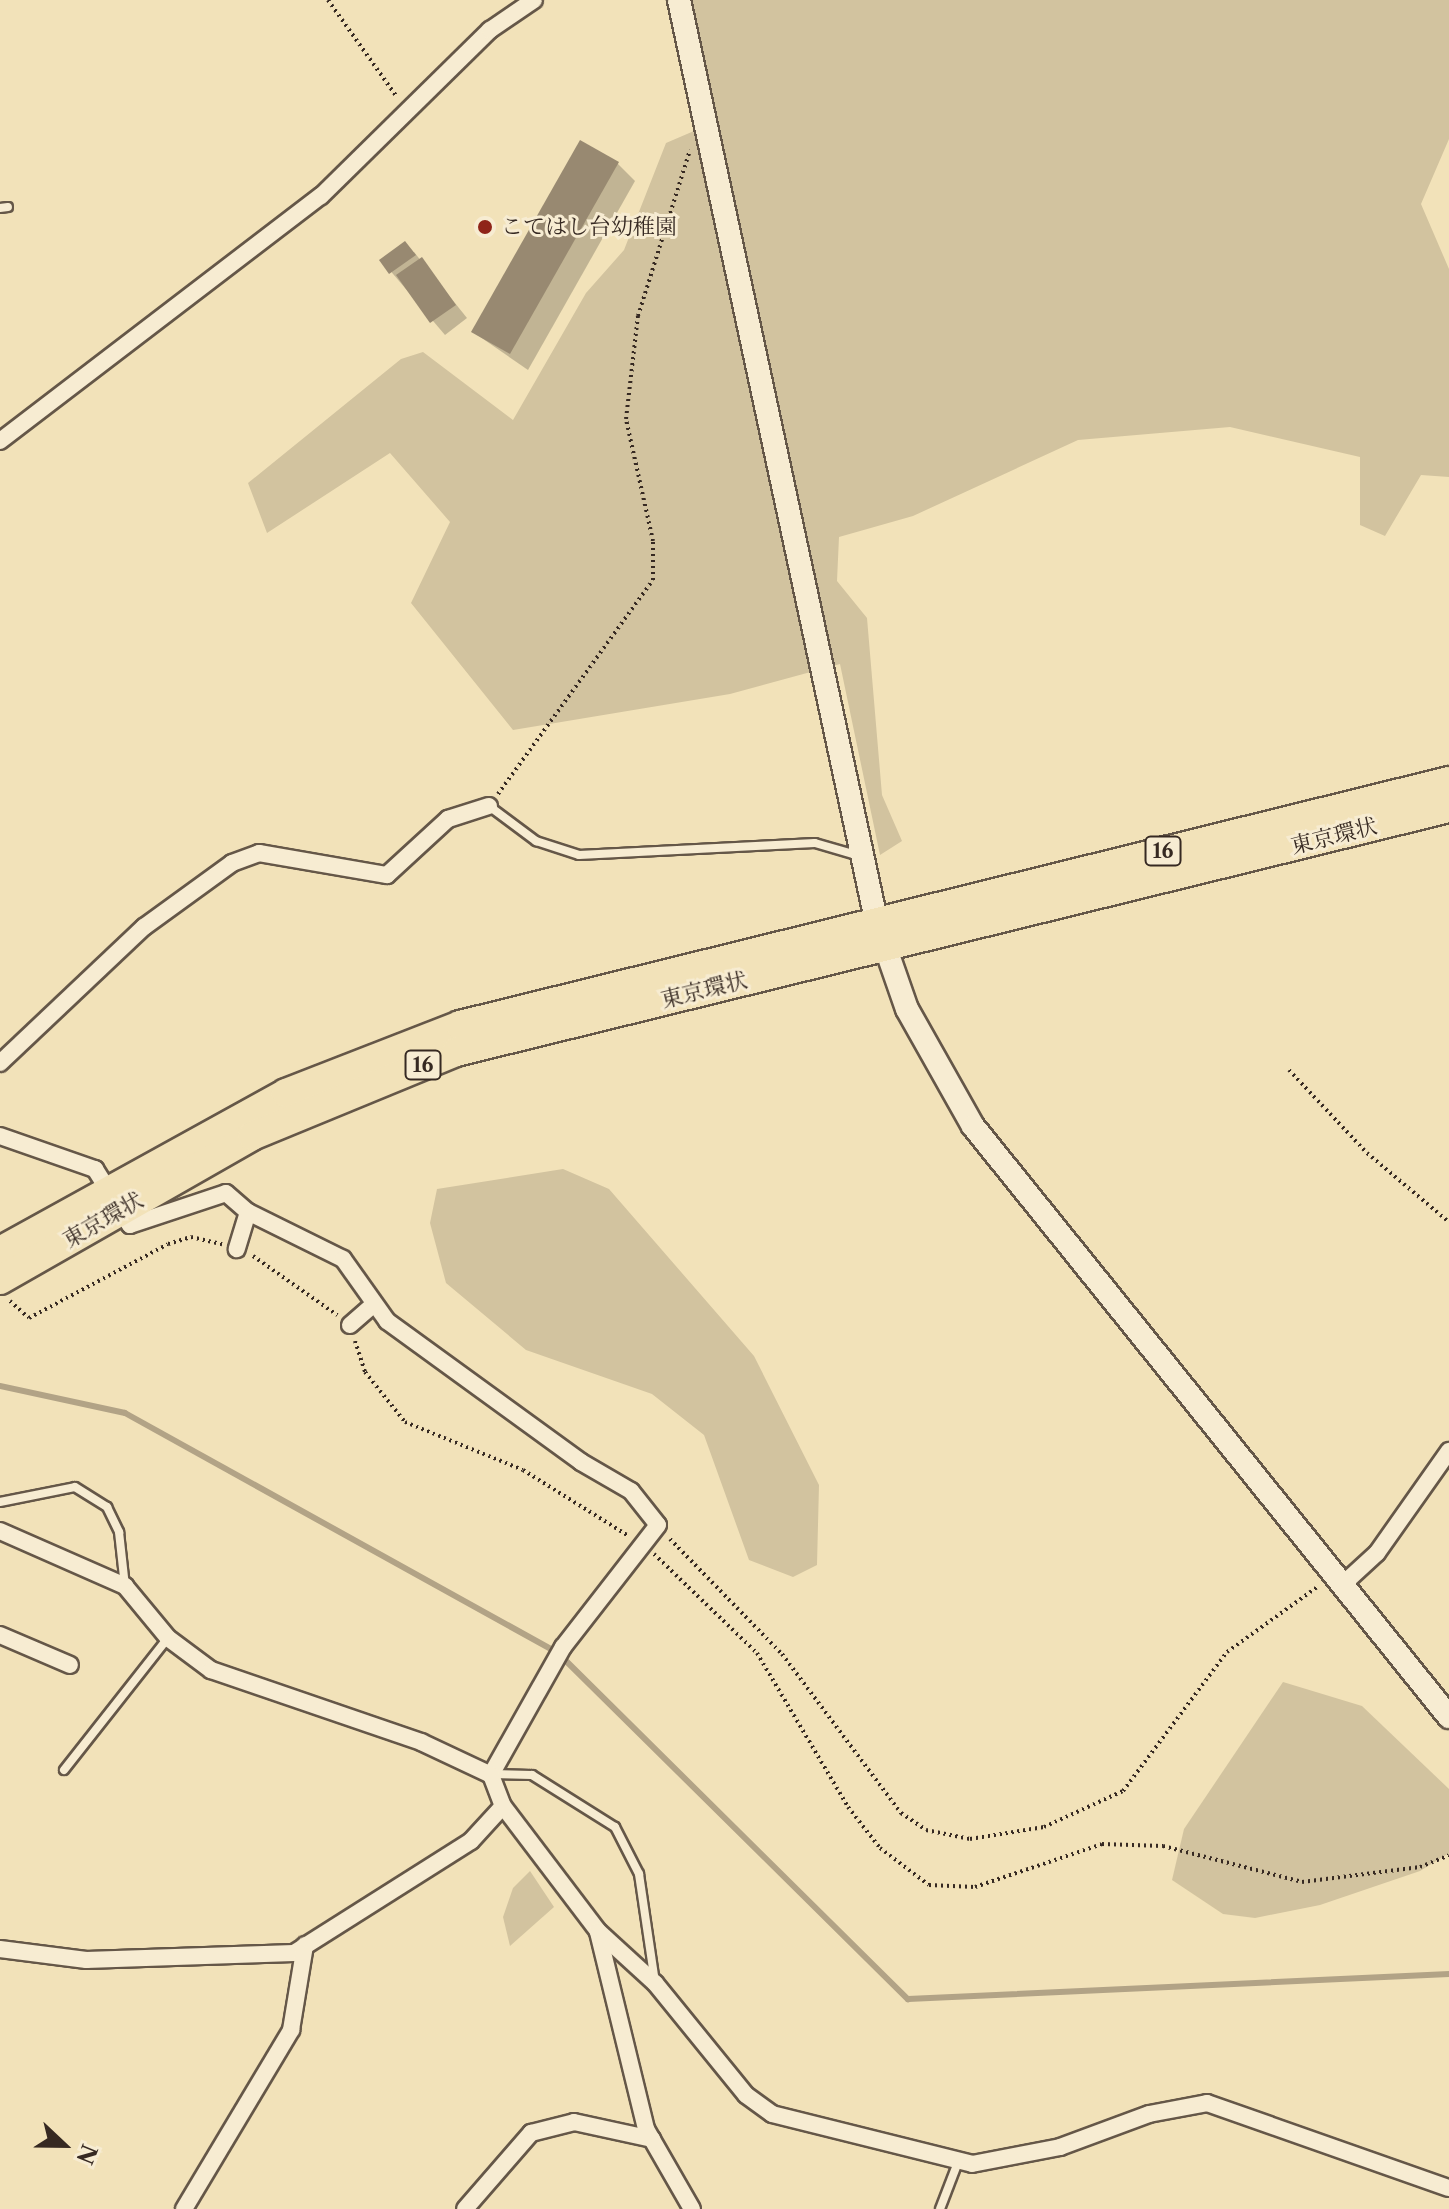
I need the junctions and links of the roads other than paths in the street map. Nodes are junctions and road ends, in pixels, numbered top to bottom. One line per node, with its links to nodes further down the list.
1 (534, 0): 3 (street)
2 (679, 0): 7 (street)
3 (0, 441)
4 (1449, 781): 8 (highway, 東京環状 / 16)
5 (489, 806): 7 (lane); 9 (street)
6 (1449, 808): 8 (highway, 東京環状 / 16)
7 (863, 857): 8 (street)
8 (879, 933): 11 (highway, 東京環状 / 16); 21 (street)
9 (0, 1063)
10 (0, 1136): 11 (street)
11 (114, 1198): 12 (street); 14 (highway, 東京環状 / 16); 15 (highway, 東京環状 / 16)
12 (248, 1212): 13 (street); 16 (street)
13 (237, 1249)
14 (0, 1251)
15 (3, 1289)
16 (373, 1305): 17 (street); 28 (street)
17 (350, 1325)
18 (1449, 1451): 21 (street)
19 (0, 1502): 22 (lane)
20 (0, 1531): 22 (street)
21 (1336, 1581): 26 (street)
22 (125, 1586): 24 (street)
23 (0, 1635): 25 (street)
24 (168, 1638): 27 (lane); 28 (street)
25 (70, 1665)
26 (1449, 1717)
27 (64, 1770)
28 (491, 1775): 29 (street); 33 (lane)
29 (503, 1806): 30 (street); 31 (street)
30 (598, 1931): 33 (street); 34 (street)
31 (305, 1945): 32 (street); 37 (street)
32 (0, 1949)
33 (655, 1983): 35 (street)
34 (652, 2139): 38 (street); 39 (street)
35 (958, 2162): 36 (street); 40 (lane)
36 (1449, 2188)
37 (184, 2209)
38 (465, 2209)
39 (692, 2209)
40 (940, 2209)

